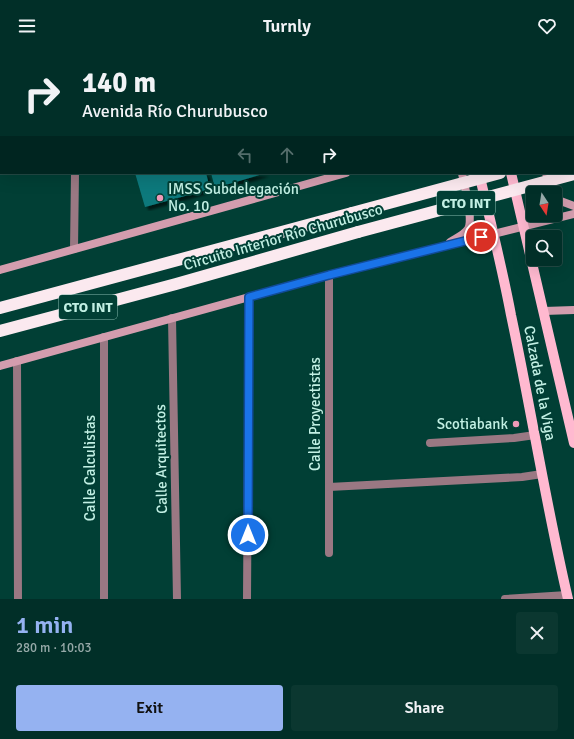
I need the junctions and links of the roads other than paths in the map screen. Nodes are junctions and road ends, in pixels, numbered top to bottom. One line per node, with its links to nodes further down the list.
1 (76, 52): 2 (street)
2 (82, 52)
3 (75, 174): 18 (street)
4 (342, 174): 18 (main road)
5 (462, 174): 17 (main road)
6 (479, 174): 16 (main road, Calzada de la Viga)
7 (496, 174): 22 (highway, Circuito Interior Río Churubusco / CTO INT, bridge)
8 (511, 174): 15 (main road, Calzada de la Viga)
9 (546, 174): 11 (main road)
10 (574, 174): 26 (highway, Circuito Interior Río Churubusco / CTO INT, bridge)
11 (549, 186)
12 (562, 202): 13 (main road)
13 (574, 206)
14 (574, 214): 15 (main road, CTO INT)
15 (523, 227): 16 (main road, CTO INT); 24 (main road, Calzada de la Viga)
16 (494, 234): 17 (main road, CTO INT); 30 (main road, Calzada de la Viga)
17 (443, 246): 20 (main road, CTO INT)
18 (74, 249): 19 (main road)
19 (0, 270)
20 (329, 275): 21 (main road, CTO INT); 34 (street, Calle Proyectistas)
21 (249, 297): 25 (main road, CTO INT); 40 (street)
22 (0, 308)
23 (574, 310): 24 (main road)
24 (544, 311): 32 (main road, Calzada de la Viga)
25 (172, 318): 27 (main road, CTO INT); 39 (street, Calle Arquitectos)
26 (0, 331)
27 (104, 337): 28 (main road, CTO INT); 38 (street, Calle Calculistas)
28 (17, 361): 29 (main road, CTO INT); 37 (street)
29 (0, 366)
30 (535, 435): 31 (street); 33 (main road, Calzada de la Viga)
31 (430, 443)
32 (574, 443)
33 (542, 474): 34 (street); 36 (main road, Calzada de la Viga)
34 (329, 487): 35 (street, Calle Proyectistas)
35 (329, 553)
36 (568, 597): 41 (street)
37 (18, 599)
38 (104, 599)
39 (177, 599)
40 (248, 599)
41 (506, 599)

